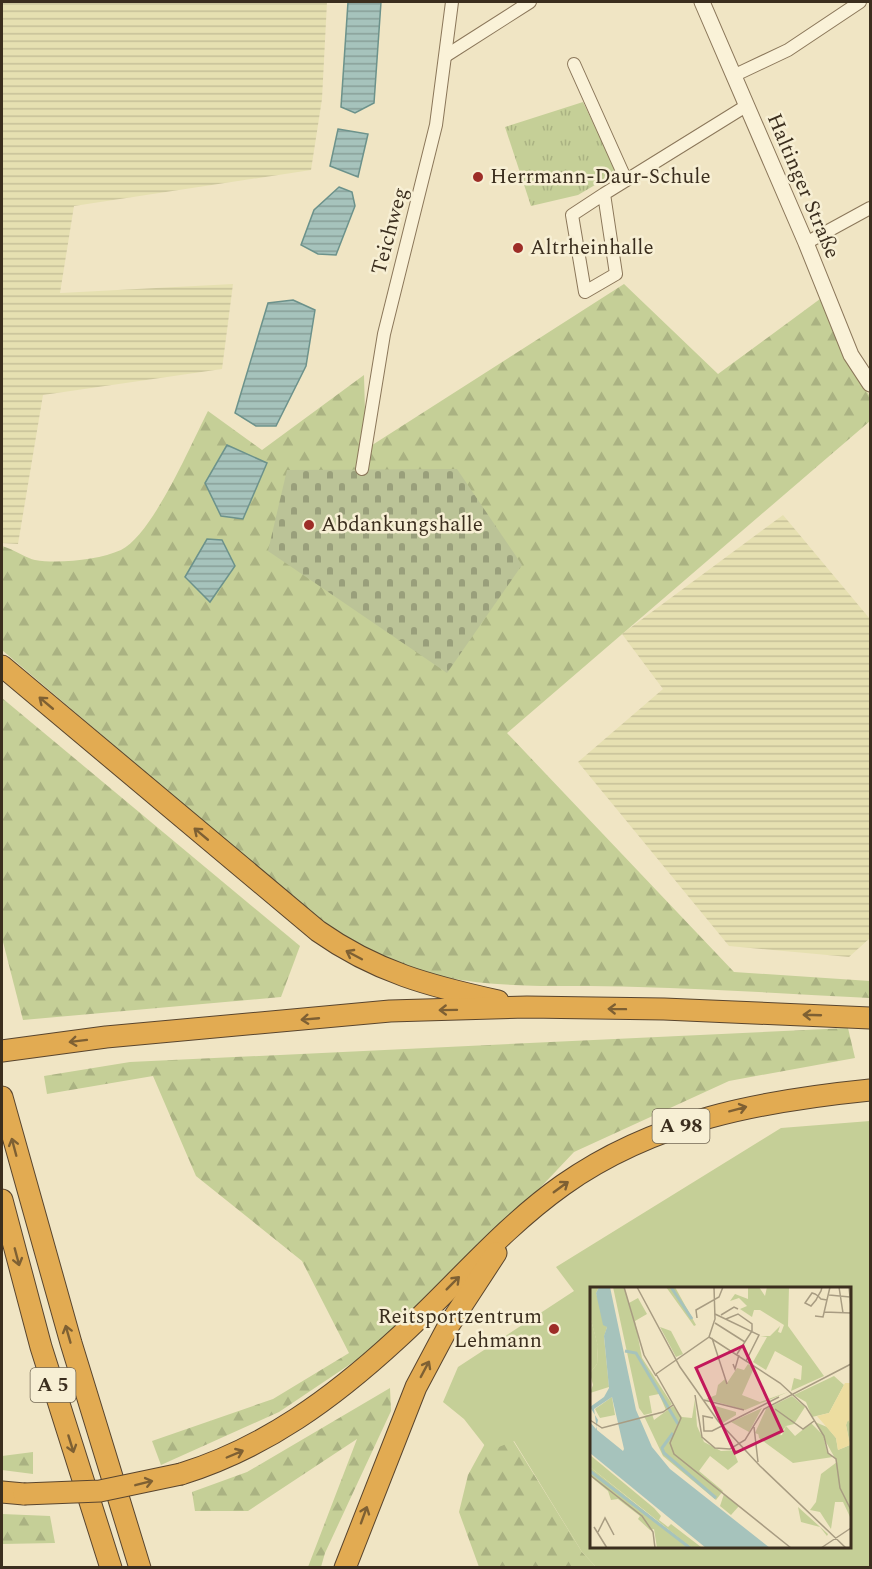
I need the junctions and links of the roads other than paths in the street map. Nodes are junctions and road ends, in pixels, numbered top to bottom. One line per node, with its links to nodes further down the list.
1 (452, 2): 5 (street, Teichweg)
2 (530, 2): 5 (street)
3 (702, 2): 7 (street, Haltinger Straße)
4 (860, 2): 7 (street)
5 (447, 55): 14 (street, Teichweg)
6 (574, 64): 9 (street)
7 (733, 76): 8 (street, Haltinger Straße)
8 (746, 106): 9 (street); 12 (street, Haltinger Straße)
9 (626, 180): 10 (street)
10 (604, 194): 10 (street)
11 (870, 208): 12 (street)
12 (806, 243): 13 (street, Haltinger Straße)
13 (870, 384)
14 (362, 470)
15 (2, 666): 16 (highway, one-way to 15)
16 (527, 1007): 17 (highway, one-way to 16); 18 (highway, one-way to 18)
17 (870, 1018)
18 (2, 1051)
19 (870, 1090): 22 (highway, A 98, one-way to 19)
20 (2, 1097): 25 (highway, A 5, one-way to 20)
21 (2, 1200): 24 (highway, A 5, one-way to 24)
22 (515, 1223): 23 (highway, one-way to 22, bridge); 26 (highway, one-way to 22)
23 (2, 1492)
24 (111, 1568)
25 (140, 1568)
26 (345, 1568)

